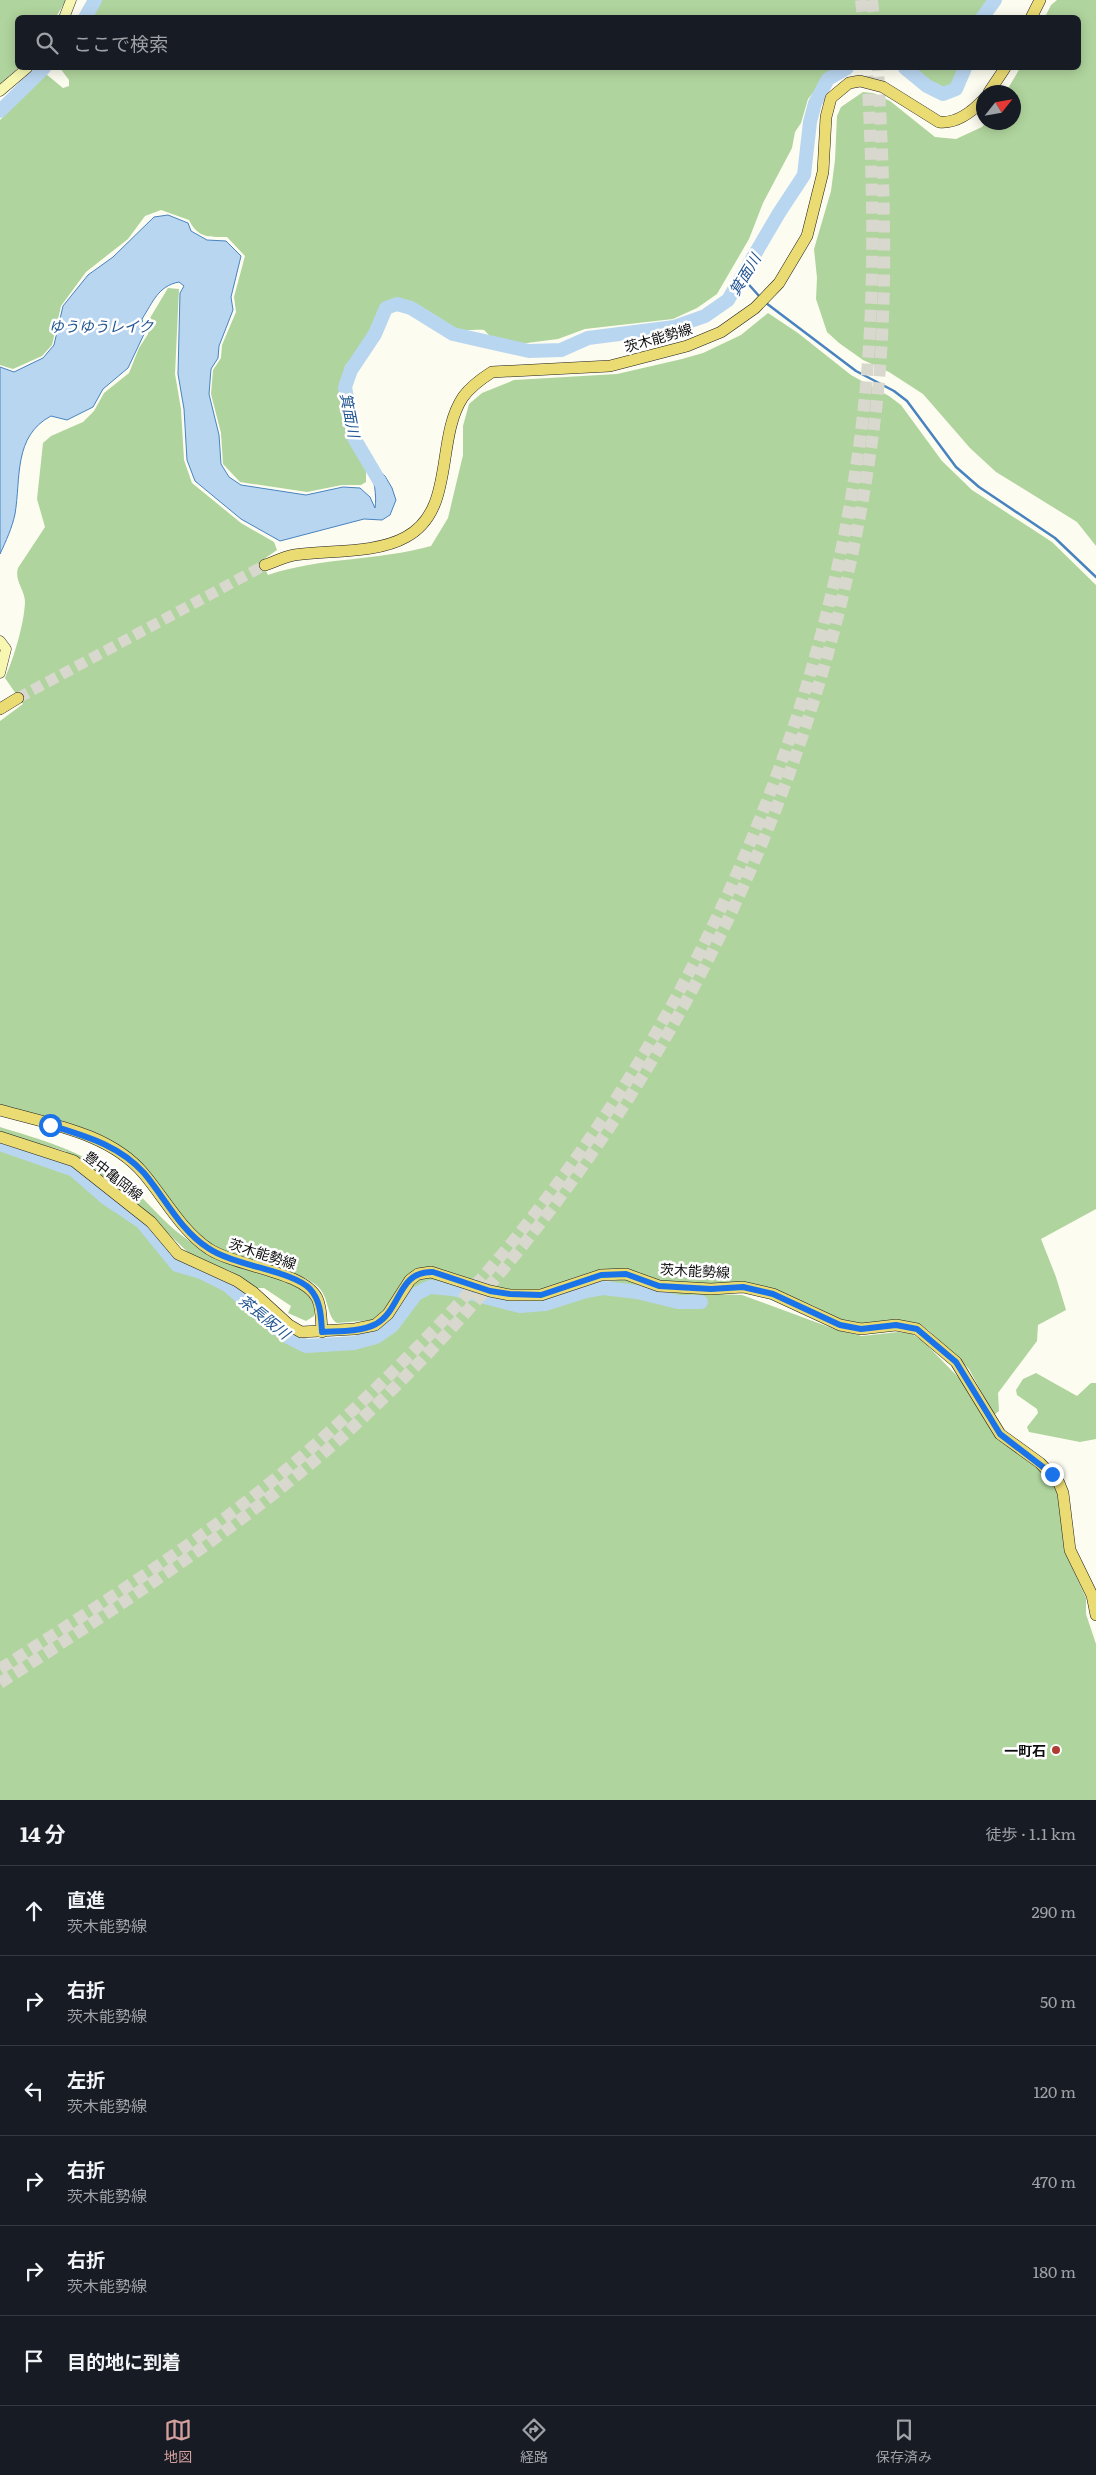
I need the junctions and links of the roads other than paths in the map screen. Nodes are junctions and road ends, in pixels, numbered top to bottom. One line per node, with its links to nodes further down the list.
1 (71, 0): 3 (street)
2 (1040, 0): 4 (main road)
3 (65, 15)
4 (1032, 15)
5 (25, 70): 8 (street)
6 (1004, 70): 7 (main road)
7 (994, 85)
8 (0, 91)
9 (976, 105): 10 (main road, 茨木能勢線)
10 (265, 565)
11 (0, 641): 12 (street)
12 (0, 673)
13 (18, 698): 14 (main road)
14 (1, 707)
15 (0, 1110): 17 (main road, 茨木能勢線)
16 (0, 1136): 17 (main road, 豊中亀岡線)
17 (322, 1332): 18 (main road, 茨木能勢線)
18 (1096, 1615)

